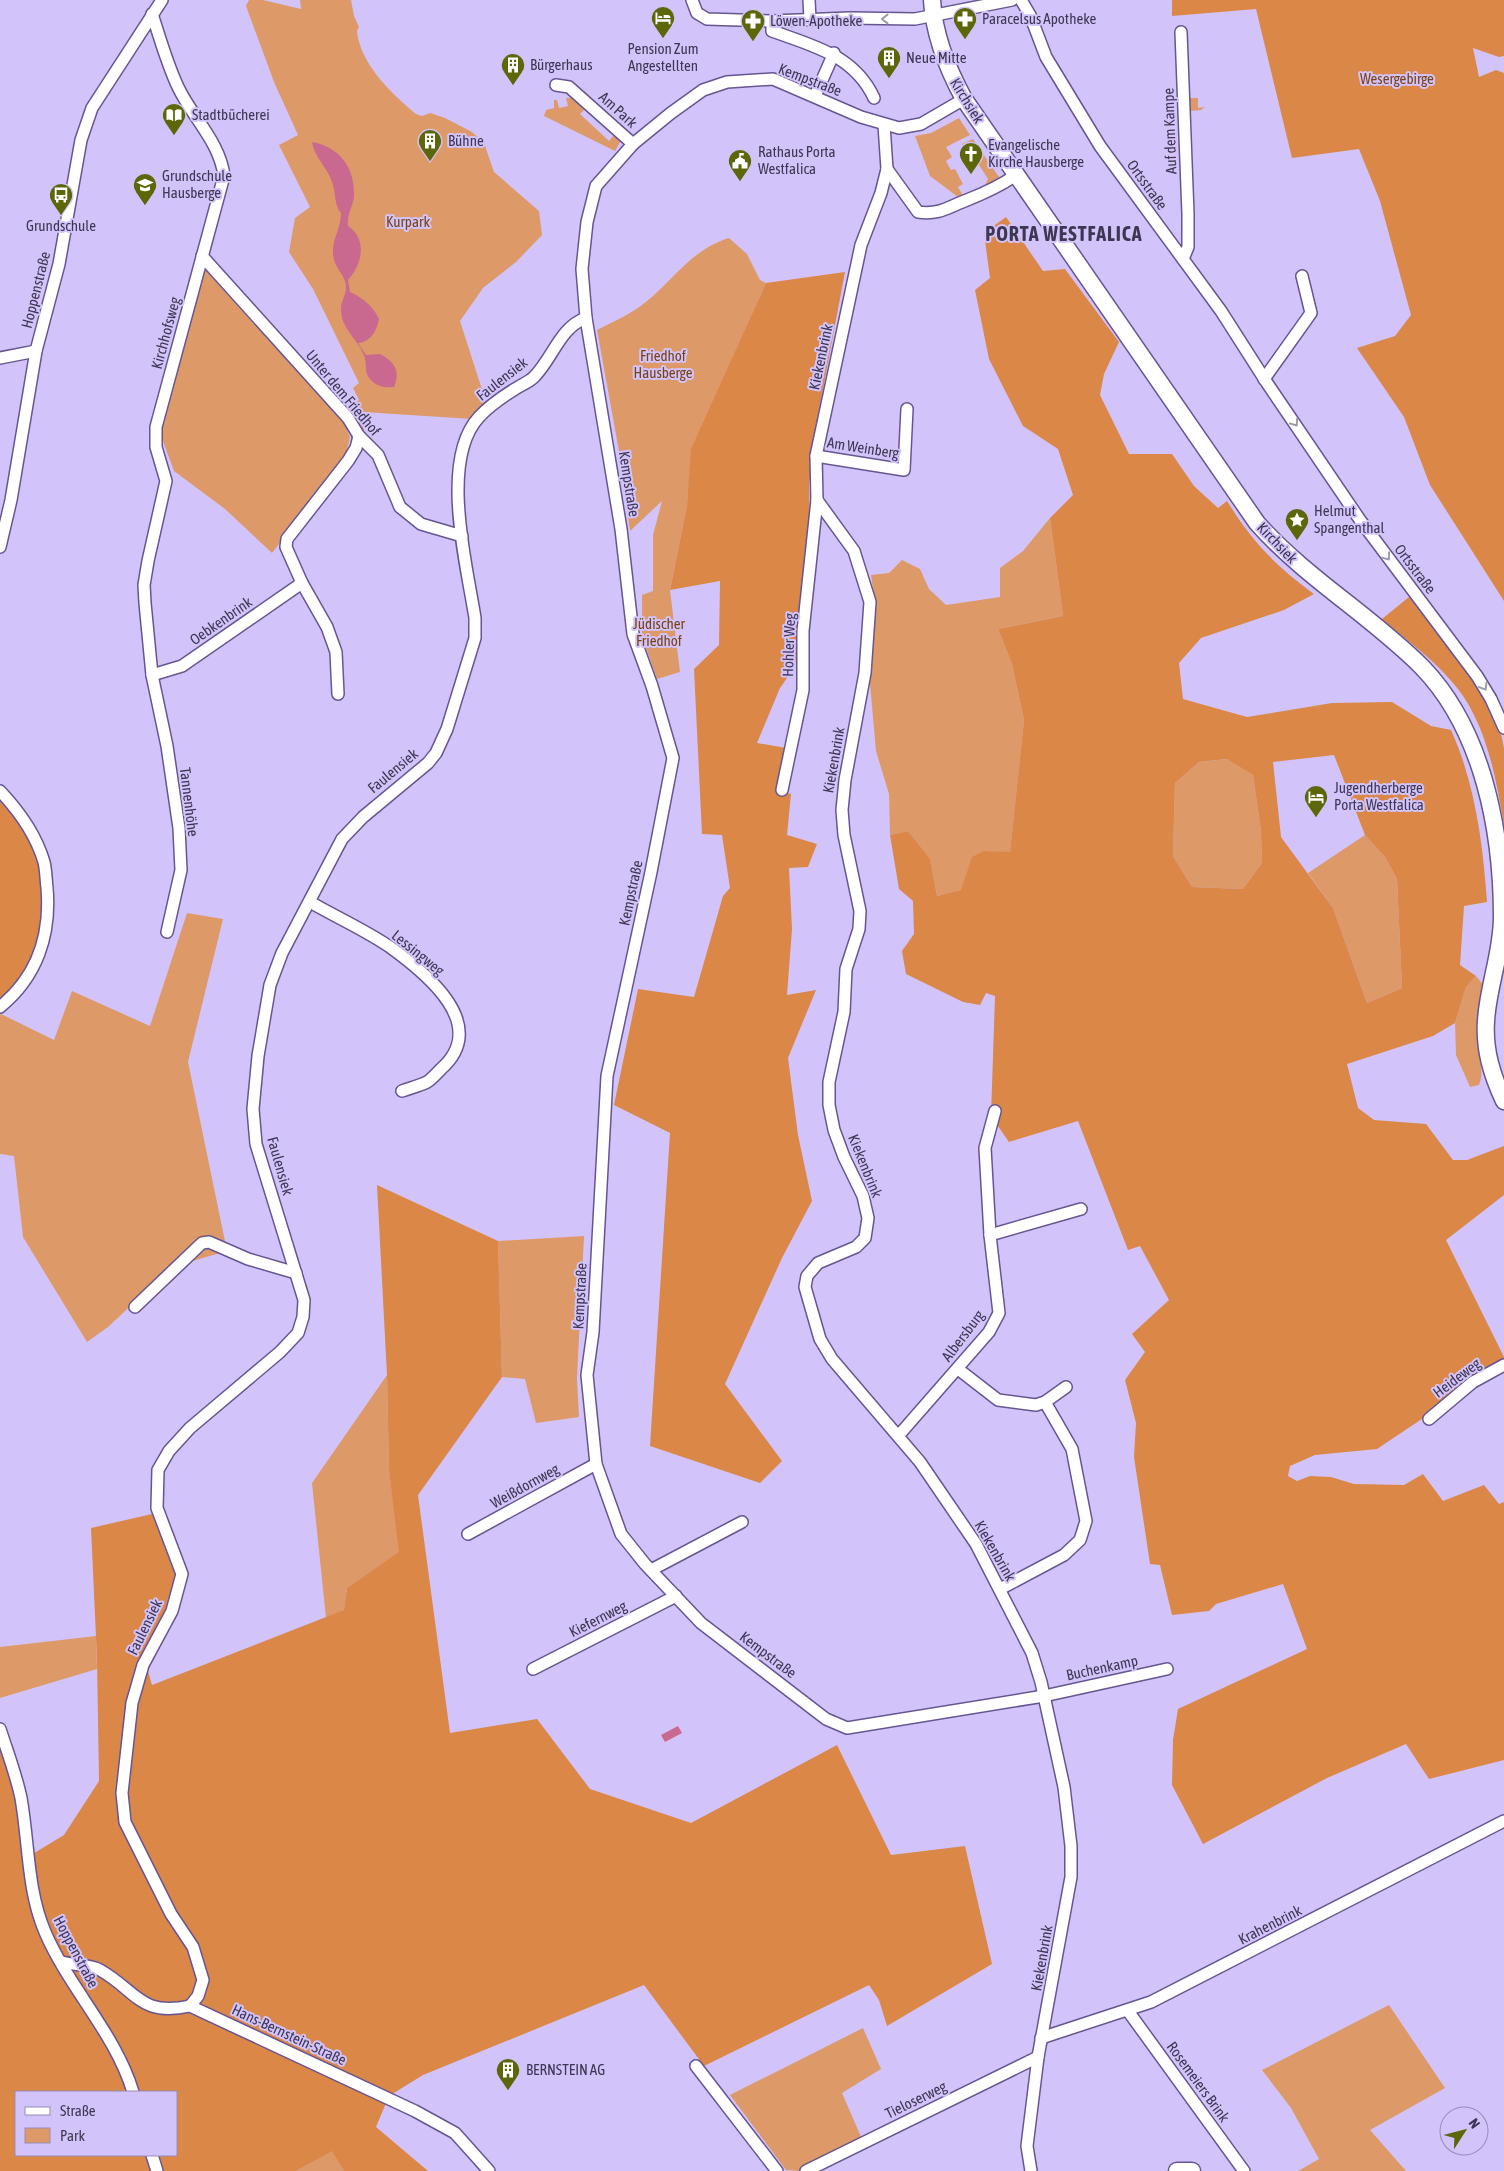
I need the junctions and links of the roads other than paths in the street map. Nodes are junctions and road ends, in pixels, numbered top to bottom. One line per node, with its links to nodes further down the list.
1 (162, 0): 7 (street, Hoppenstraße)
2 (692, 0): 9 (street)
3 (809, 0): 8 (street)
4 (1012, 0): 6 (street)
5 (1020, 0): 21 (street, Ortsstraße)
6 (933, 8): 8 (street, one-way to 8); 15 (main road, Kirchsiek)
7 (152, 14): 20 (street, Kirchhofsweg); 24 (street, Hoppenstraße)
8 (810, 19): 9 (street)
9 (772, 21): 11 (street)
10 (1181, 32): 21 (street, Auf dem Kampe)
11 (834, 53): 13 (street); 14 (street)
12 (556, 86): 17 (street, Am Park)
13 (815, 96): 16 (street, Kempstraße); 17 (street, Kempstraße)
14 (874, 98)
15 (964, 99): 16 (street, Kempstraße); 19 (main road, Kirchsiek)
16 (884, 125): 18 (street, Kiekenbrink)
17 (634, 144): 23 (street, Kempstraße)
18 (887, 169): 19 (street); 29 (street, Kiekenbrink)
19 (1016, 175): 43 (main road, Kirchsiek)
20 (202, 256): 28 (street, Unter dem Friedhof); 34 (street, Kirchhofsweg)
21 (1184, 259): 26 (street, Ortsstraße)
22 (1302, 276): 26 (street)
23 (586, 318): 31 (street, Faulensiek); 55 (street, Kempstraße)
24 (36, 350): 25 (street); 32 (street, Hoppenstraße)
25 (0, 358)
26 (1264, 379): 36 (street, Ortsstraße, one-way to 36)
27 (907, 408): 29 (street, Am Weinberg)
28 (359, 436): 31 (street, Unter dem Friedhof); 33 (street)
29 (816, 456): 30 (street, Kiekenbrink)
30 (817, 500): 37 (street, Hohler Weg); 54 (street, Kiekenbrink)
31 (462, 536): 39 (street, Faulensiek)
32 (0, 547)
33 (302, 583): 34 (street, Oebkenbrink); 35 (street)
34 (152, 675): 40 (street, Tannenhöhe)
35 (338, 694)
36 (1504, 728)
37 (782, 790)
38 (0, 791): 41 (street)
39 (310, 902): 42 (street, Lessingweg); 47 (street, Faulensiek)
40 (167, 932)
41 (0, 1007)
42 (402, 1091)
43 (1504, 1101)
44 (995, 1111): 46 (street, Albersburg)
45 (1080, 1209): 46 (street)
46 (990, 1235): 50 (street, Albersburg)
47 (296, 1274): 48 (street); 67 (street, Faulensiek)
48 (135, 1307)
49 (1504, 1364): 53 (street, Heideweg)
50 (958, 1368): 52 (street); 54 (street, Albersburg)
51 (1066, 1387): 52 (street)
52 (1045, 1402): 59 (street)
53 (1429, 1419)
54 (899, 1436): 59 (street, Kiekenbrink)
55 (596, 1464): 57 (street, Weißdornweg); 58 (street, Kempstraße)
56 (742, 1522): 58 (street)
57 (468, 1534)
58 (652, 1570): 60 (street, Kempstraße)
59 (1000, 1589): 63 (street, Kiekenbrink)
60 (676, 1596): 61 (street, Kiefernweg); 63 (street, Kempstraße)
61 (533, 1669)
62 (1167, 1669): 63 (street, Buchenkamp)
63 (1044, 1696): 69 (street, Kiekenbrink)
64 (0, 1729): 66 (street, Hoppenstraße)
65 (1504, 1821): 68 (street, Krahenbrink)
66 (62, 1962): 67 (street); 72 (street, Hoppenstraße)
67 (190, 2006): 76 (street, Hans-Bernstein-Straße)
68 (1128, 2011): 69 (street, Krahenbrink); 82 (street, Rosemeiers Brink)
69 (1041, 2038): 70 (street, Kiekenbrink)
70 (1038, 2056): 74 (street, Tieloserweg); 79 (street, Kiekenbrink)
71 (696, 2066): 77 (street)
72 (133, 2091)
73 (152, 2156): 75 (street)
74 (827, 2166): 78 (street, Tieloserweg)
75 (157, 2171)
76 (489, 2171)
77 (777, 2171)
78 (806, 2171)
79 (1031, 2171)
80 (1177, 2171): 81 (main road)
81 (1192, 2171)
82 (1244, 2171)

